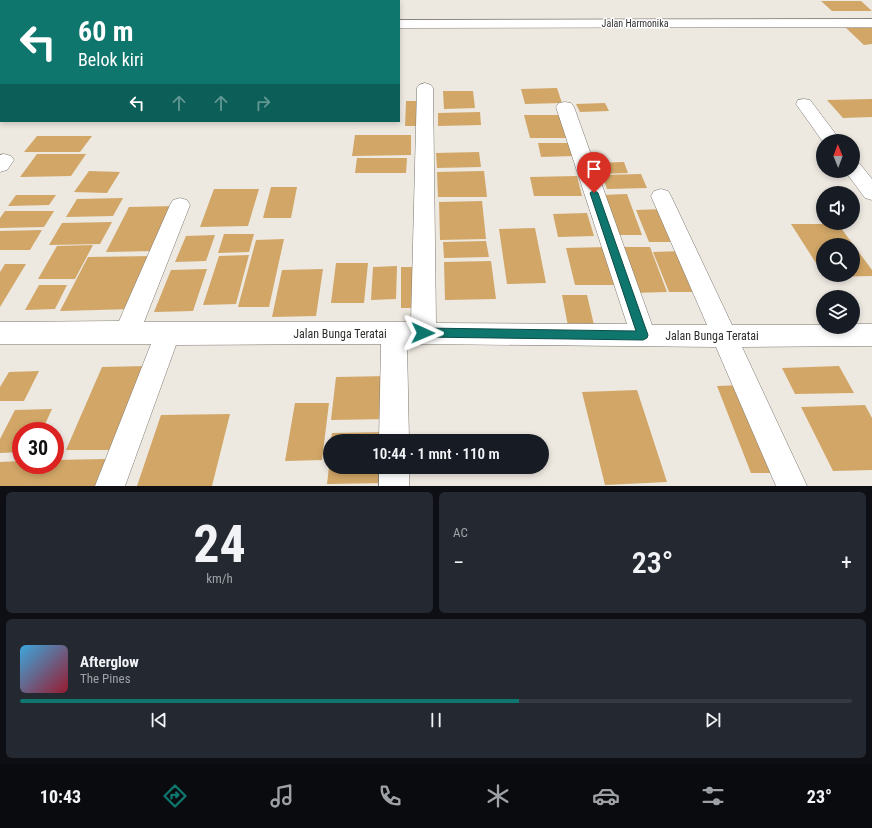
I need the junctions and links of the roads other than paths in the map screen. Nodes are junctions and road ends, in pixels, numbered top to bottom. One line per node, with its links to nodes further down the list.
1 (872, 23): 2 (street, Jalan Harmonika)
2 (400, 24)
3 (425, 88): 14 (street)
4 (804, 104): 6 (street)
5 (565, 107): 16 (street)
6 (827, 134)
7 (860, 177): 8 (street)
8 (872, 193)
9 (661, 196): 17 (street)
10 (180, 205): 11 (street)
11 (127, 332): 12 (street, Jalan Bunga Teratai); 15 (street, Jalan Bunga Teratai)
12 (0, 333)
13 (394, 333): 14 (street, Jalan Bunga Teratai); 15 (street, Jalan Bunga Teratai); 19 (street)
14 (423, 333): 16 (street, Jalan Bunga Teratai)
15 (167, 334): 21 (street)
16 (643, 335): 17 (street, Jalan Bunga Teratai)
17 (724, 336): 18 (street, Jalan Bunga Teratai); 23 (street)
18 (872, 336)
19 (394, 434)
20 (394, 474): 22 (street)
21 (110, 486)
22 (394, 486)
23 (792, 486)

